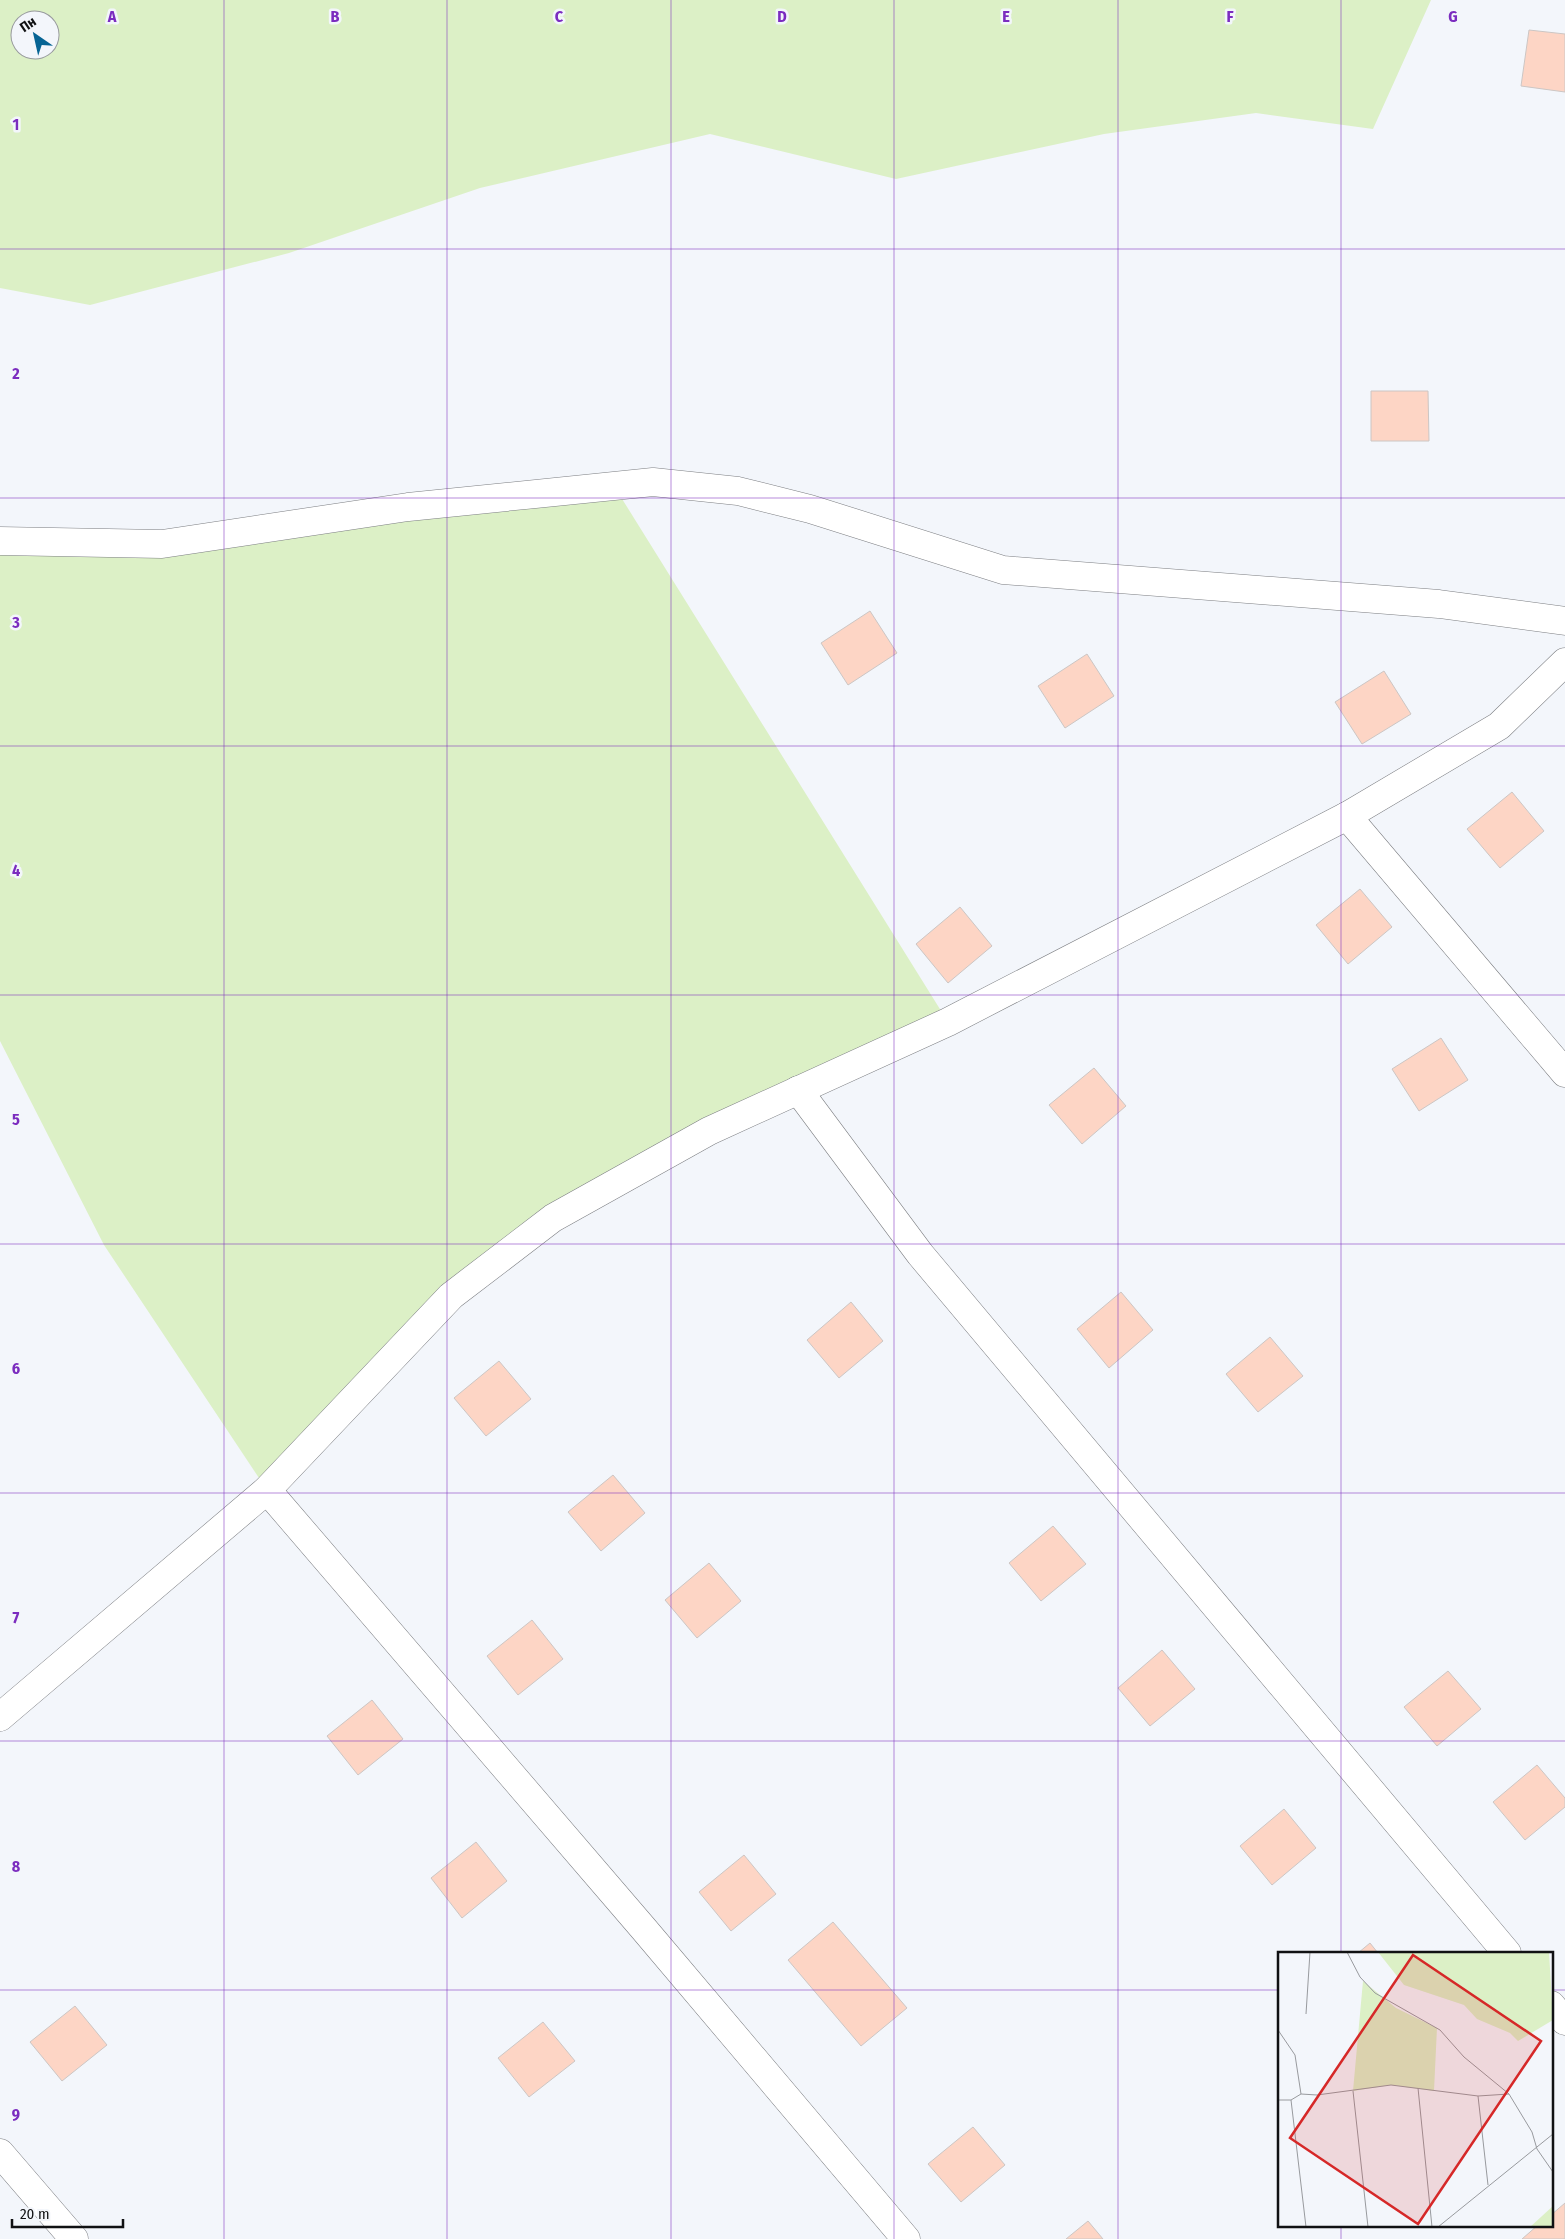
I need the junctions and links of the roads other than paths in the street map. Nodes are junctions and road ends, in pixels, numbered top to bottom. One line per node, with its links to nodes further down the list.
1 (0, 541): 2 (street)
2 (1565, 621)
3 (1565, 662): 4 (street)
4 (1347, 816): 5 (street); 6 (street)
5 (1565, 1073)
6 (798, 1090): 7 (street); 9 (street)
7 (266, 1490): 8 (street); 14 (street)
8 (0, 1717)
9 (1507, 1952)
10 (1552, 2006): 11 (street)
11 (1565, 2021)
12 (0, 2154): 13 (street)
13 (74, 2239)
14 (906, 2239)

